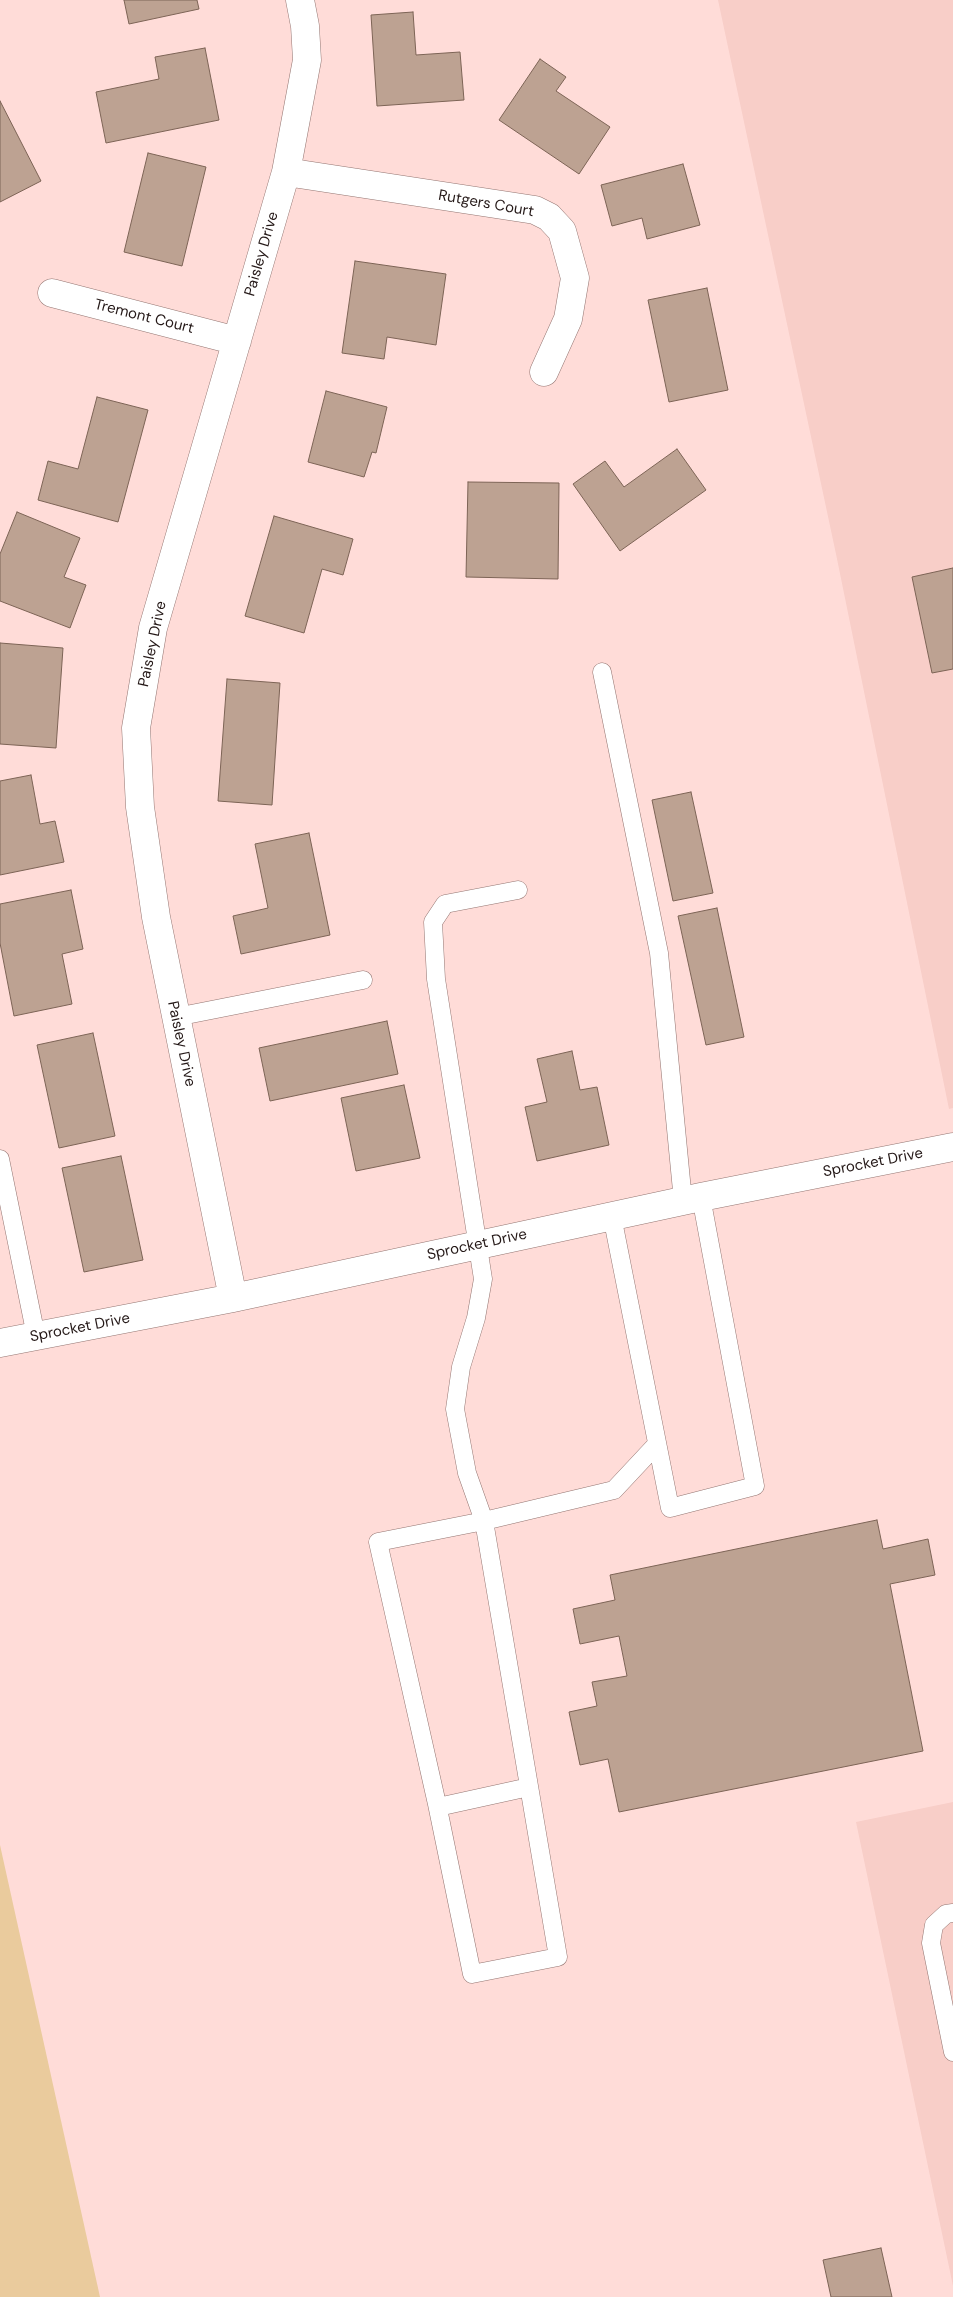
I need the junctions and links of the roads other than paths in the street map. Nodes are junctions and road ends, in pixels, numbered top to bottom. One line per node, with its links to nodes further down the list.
1 (300, 0): 2 (street, Paisley Drive)
2 (286, 172): 4 (street, Paisley Drive); 5 (street, Rutgers Court)
3 (52, 293): 4 (street, Tremont Court)
4 (237, 341): 9 (street, Paisley Drive)
5 (544, 372)
6 (602, 672): 12 (lane)
7 (518, 890): 14 (lane)
8 (362, 980): 9 (lane)
9 (176, 1017): 15 (street, Paisley Drive)
10 (953, 1147): 12 (street, Sprocket Drive)
11 (0, 1159): 16 (lane)
12 (692, 1199): 13 (street, Sprocket Drive); 18 (lane)
13 (612, 1216): 14 (street, Sprocket Drive); 18 (lane)
14 (479, 1245): 15 (street, Sprocket Drive); 19 (lane)
15 (233, 1298): 16 (street, Sprocket Drive)
16 (36, 1336): 17 (street, Sprocket Drive)
17 (0, 1344)
18 (657, 1444): 19 (lane)
19 (484, 1521): 20 (lane); 21 (lane)
20 (529, 1787): 21 (lane); 21 (lane)
21 (438, 1807)
22 (953, 1912): 23 (lane)
23 (953, 2052)

